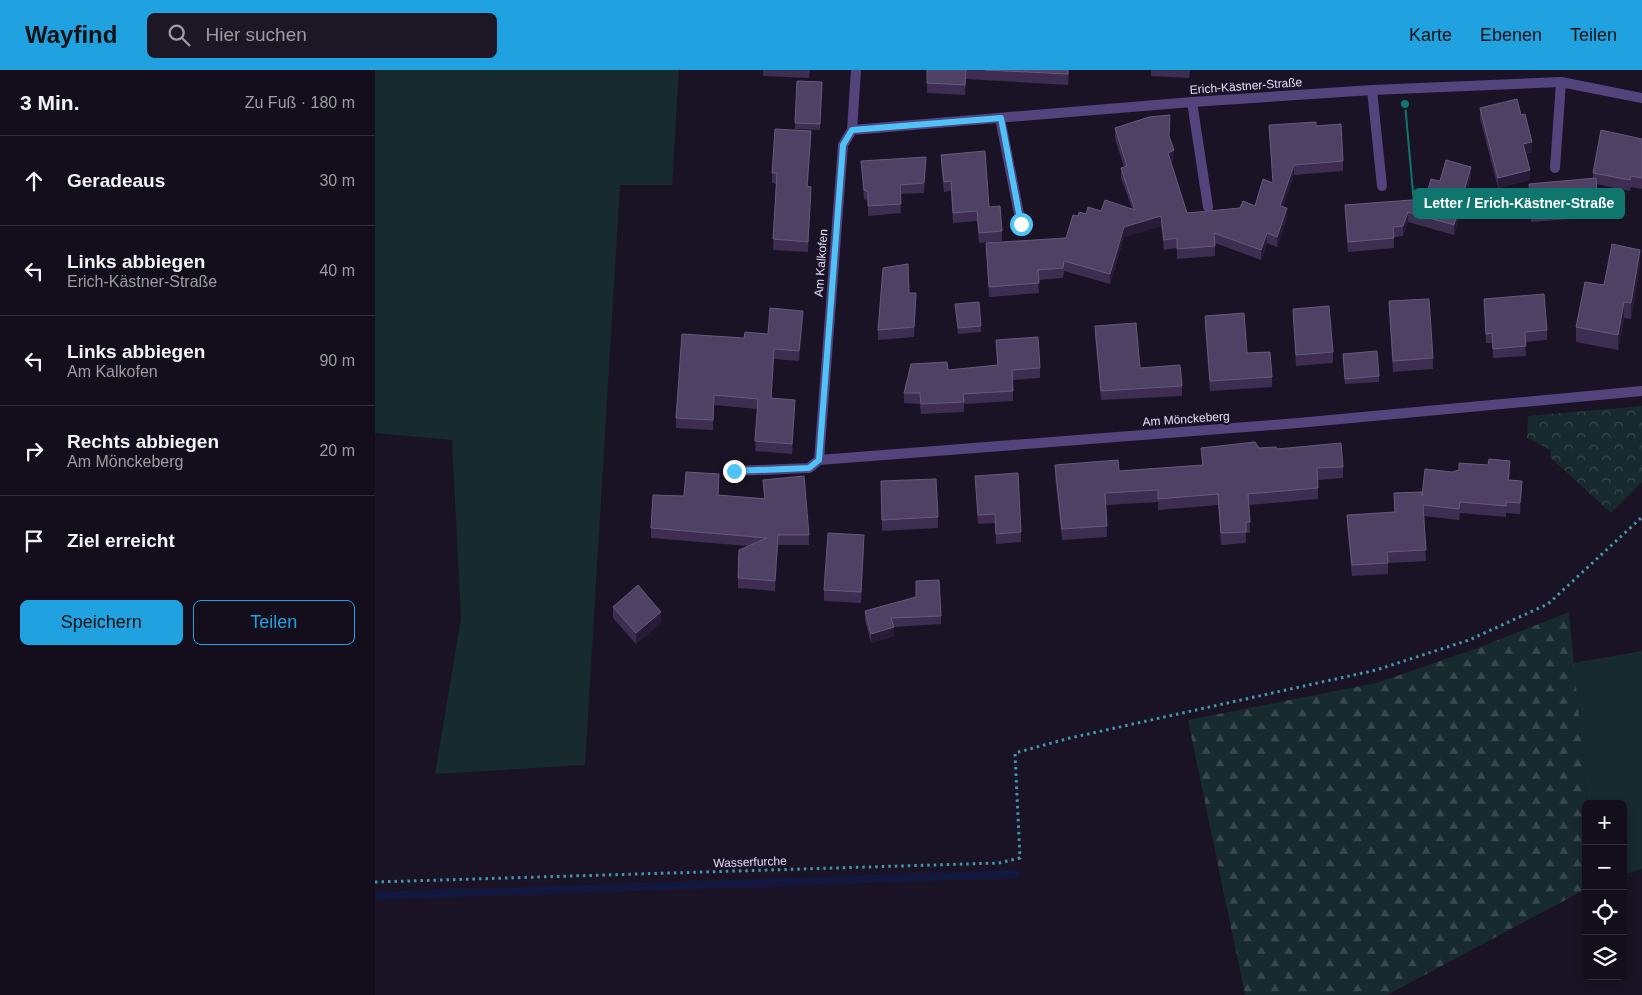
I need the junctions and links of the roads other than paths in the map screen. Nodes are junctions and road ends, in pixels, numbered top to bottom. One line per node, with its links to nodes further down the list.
1 (855, 70): 7 (street, Am Kalkofen)
2 (1561, 82): 3 (street, Erich-Kästner-Straße); 4 (street, Erich-Kästner-Straße); 8 (street)
3 (1373, 90): 5 (street, Erich-Kästner-Straße); 9 (street)
4 (1642, 98)
5 (1192, 102): 6 (street, Erich-Kästner-Straße); 10 (street)
6 (1001, 118): 7 (street, Erich-Kästner-Straße); 11 (street)
7 (852, 130): 13 (street, Am Kalkofen)
8 (1555, 168)
9 (1382, 186)
10 (1208, 207)
11 (1021, 224)
12 (1642, 391): 13 (street, Am Mönckeberg)
13 (819, 460): 14 (street, Am Mönckeberg)
14 (734, 471)

